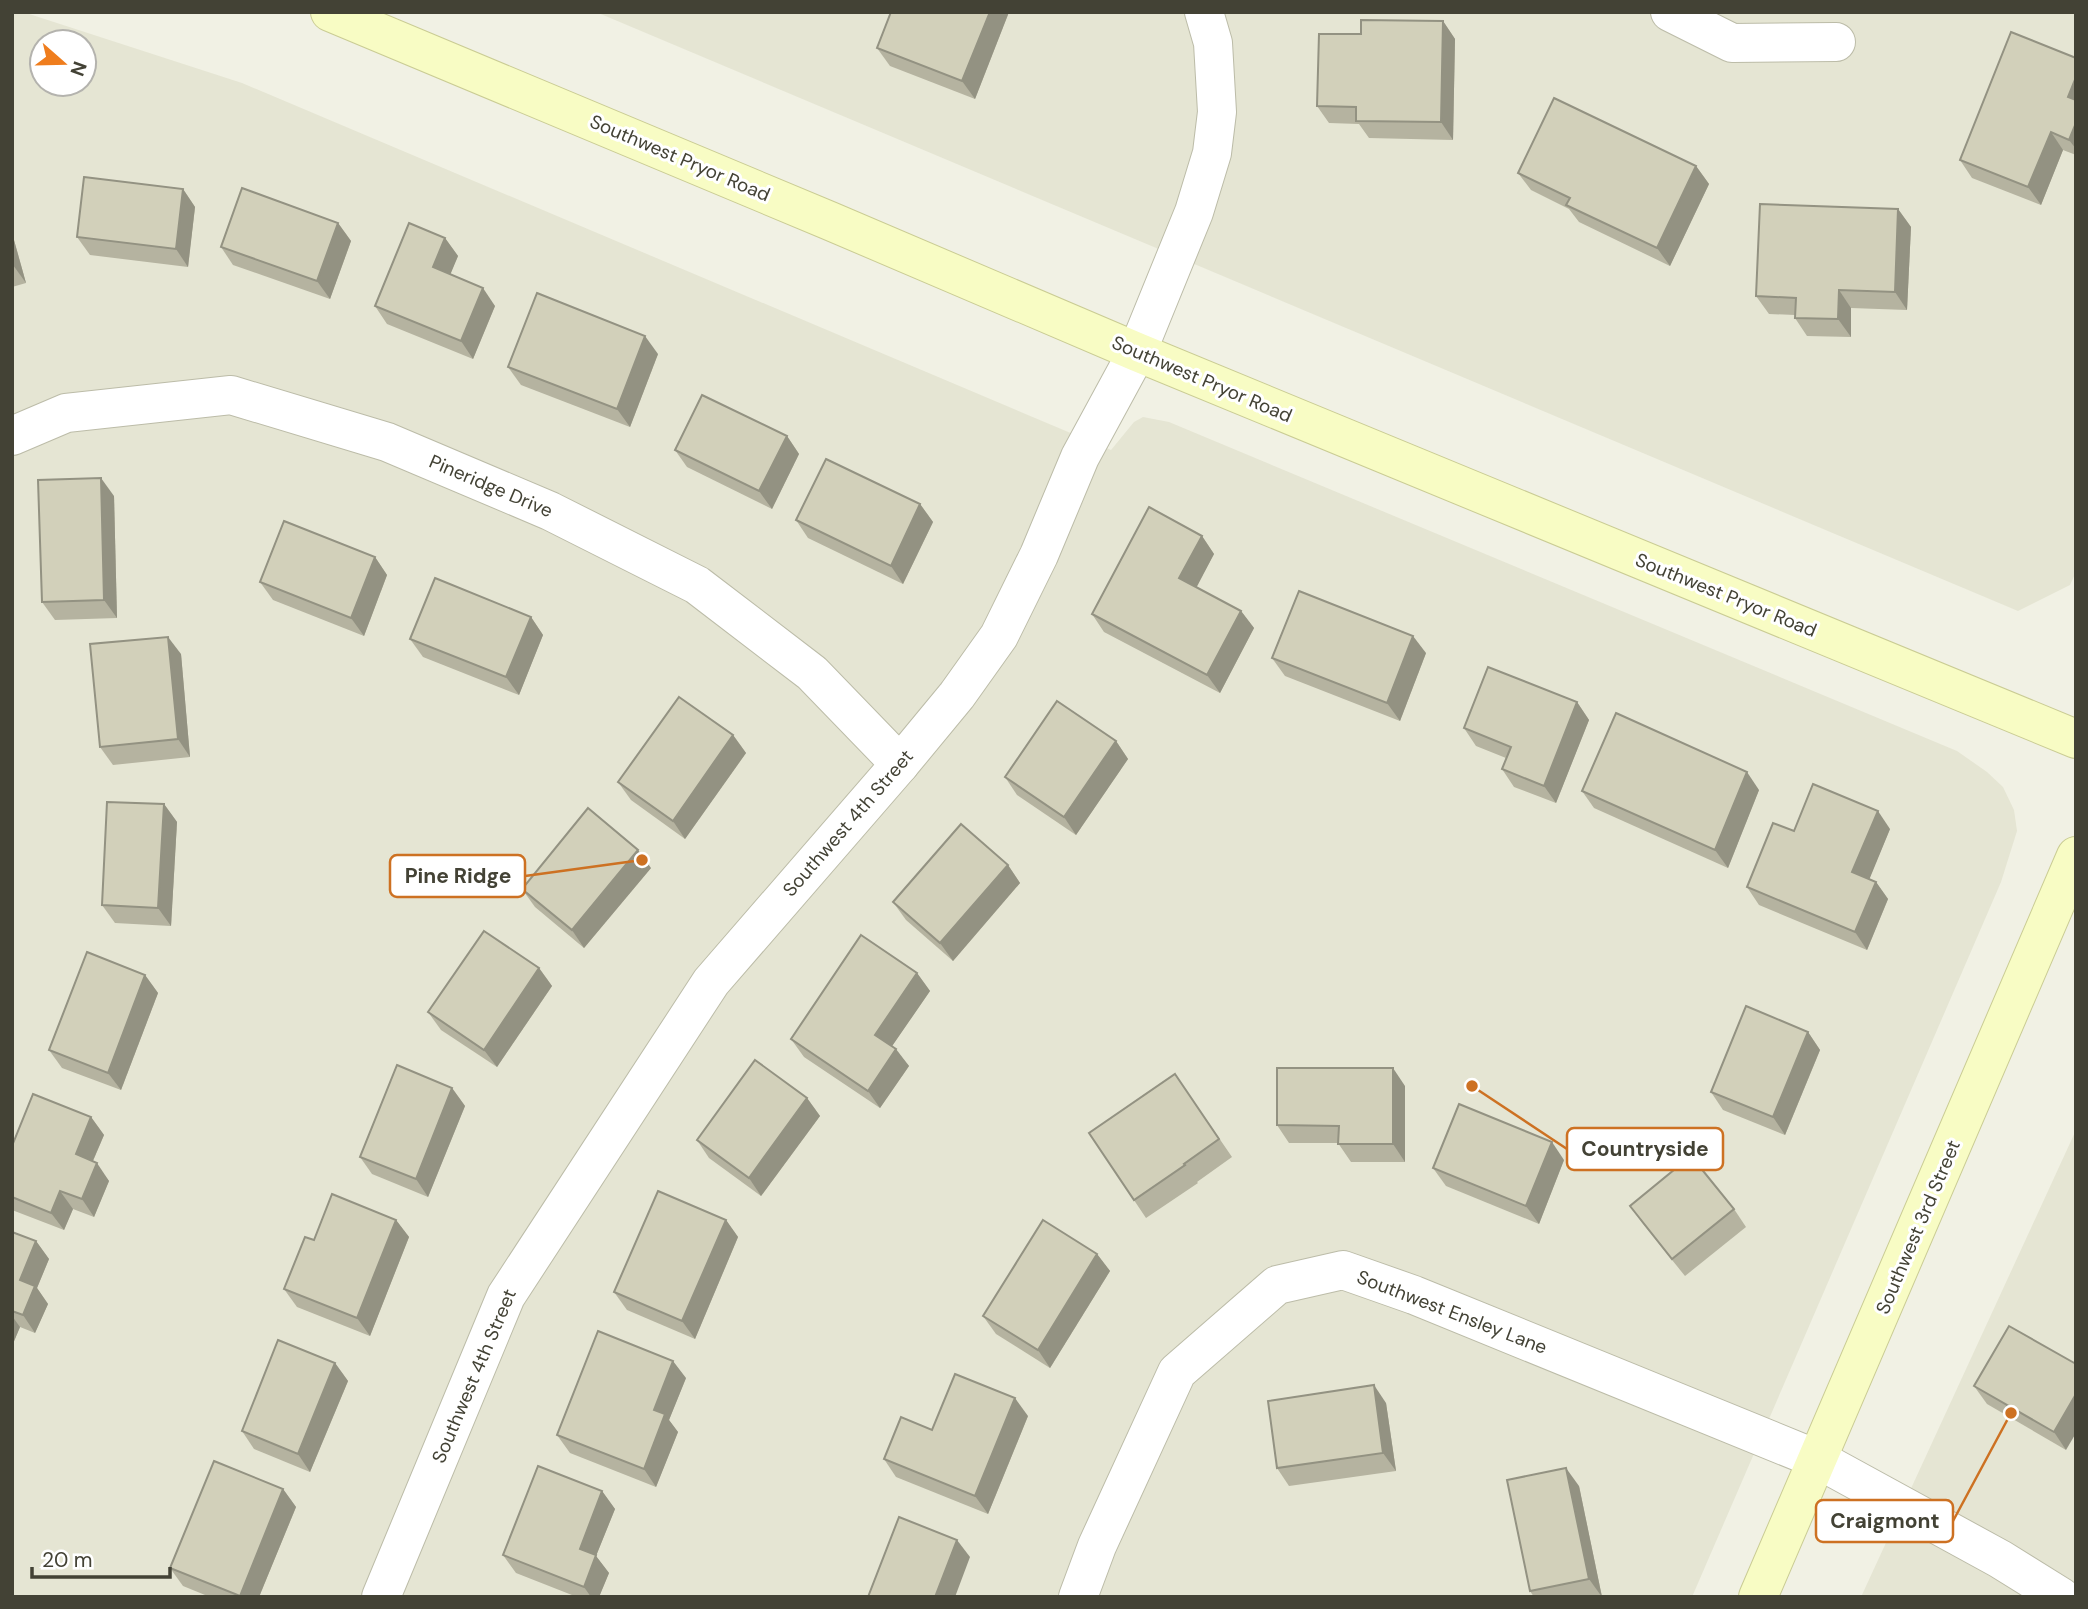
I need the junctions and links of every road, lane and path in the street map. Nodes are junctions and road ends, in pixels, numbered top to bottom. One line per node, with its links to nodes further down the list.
1 (330, 12): 5 (main road, Southwest Pryor Road)
2 (1204, 12): 5 (street, Southwest 4th Street)
3 (1670, 12): 4 (street)
4 (1836, 42)
5 (1137, 352): 7 (main road, Southwest Pryor Road); 8 (street, Southwest 4th Street)
6 (12, 436): 8 (street, Pineridge Drive)
7 (2076, 739)
8 (900, 764): 11 (street, Southwest 4th Street)
9 (2076, 856): 10 (main road, Southwest 3rd Street)
10 (1819, 1460): 12 (street, Southwest Ensley Lane); 13 (main road, Southwest 3rd Street); 14 (street, Southwest Ensley Lane)
11 (381, 1597)
12 (1079, 1597)
13 (1758, 1597)
14 (2061, 1597)

